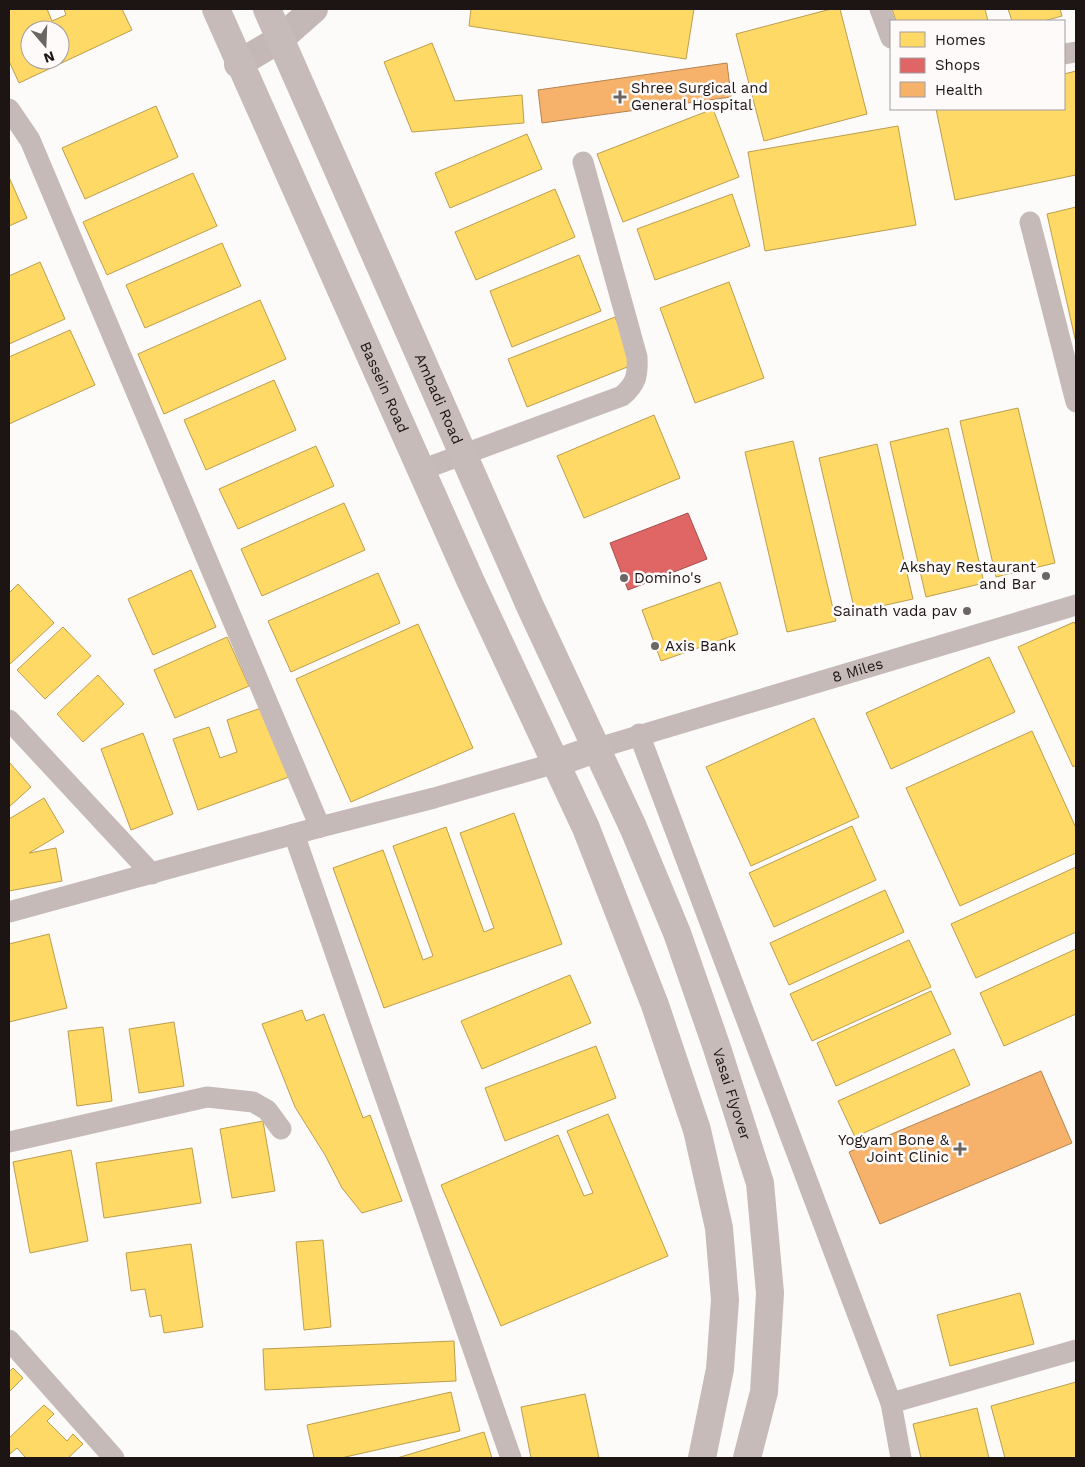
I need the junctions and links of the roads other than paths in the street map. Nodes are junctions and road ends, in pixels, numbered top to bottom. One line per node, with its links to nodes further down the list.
1 (267, 9): 6 (main road, Ambadi Road)
2 (314, 9): 6 (street)
3 (880, 9): 5 (street)
4 (221, 11): 7 (main road, Bassein Road)
5 (890, 35)
6 (280, 39): 7 (street); 13 (main road, Ambadi Road)
7 (238, 64): 14 (main road, Bassein Road)
8 (9, 109): 20 (street)
9 (583, 162): 13 (street)
10 (1030, 222): 11 (street)
11 (1073, 373): 12 (street)
12 (1076, 402)
13 (464, 453): 14 (street); 18 (main road, Ambadi Road)
14 (421, 470): 19 (main road, Bassein Road)
15 (1076, 604): 17 (street, 8 Miles)
16 (9, 720): 22 (street)
17 (640, 734): 18 (street); 28 (street)
18 (598, 748): 19 (main road); 32 (main road, Vasai Flyover)
19 (556, 763): 20 (street); 31 (main road)
20 (320, 827): 21 (street)
21 (294, 834): 22 (street); 30 (street)
22 (152, 874): 23 (street)
23 (9, 912)
24 (281, 1129): 25 (street)
25 (9, 1142)
26 (9, 1340): 29 (street)
27 (1076, 1350): 28 (street)
28 (891, 1403): 33 (street)
29 (114, 1458)
30 (511, 1458)
31 (702, 1458)
32 (747, 1458)
33 (900, 1458)

